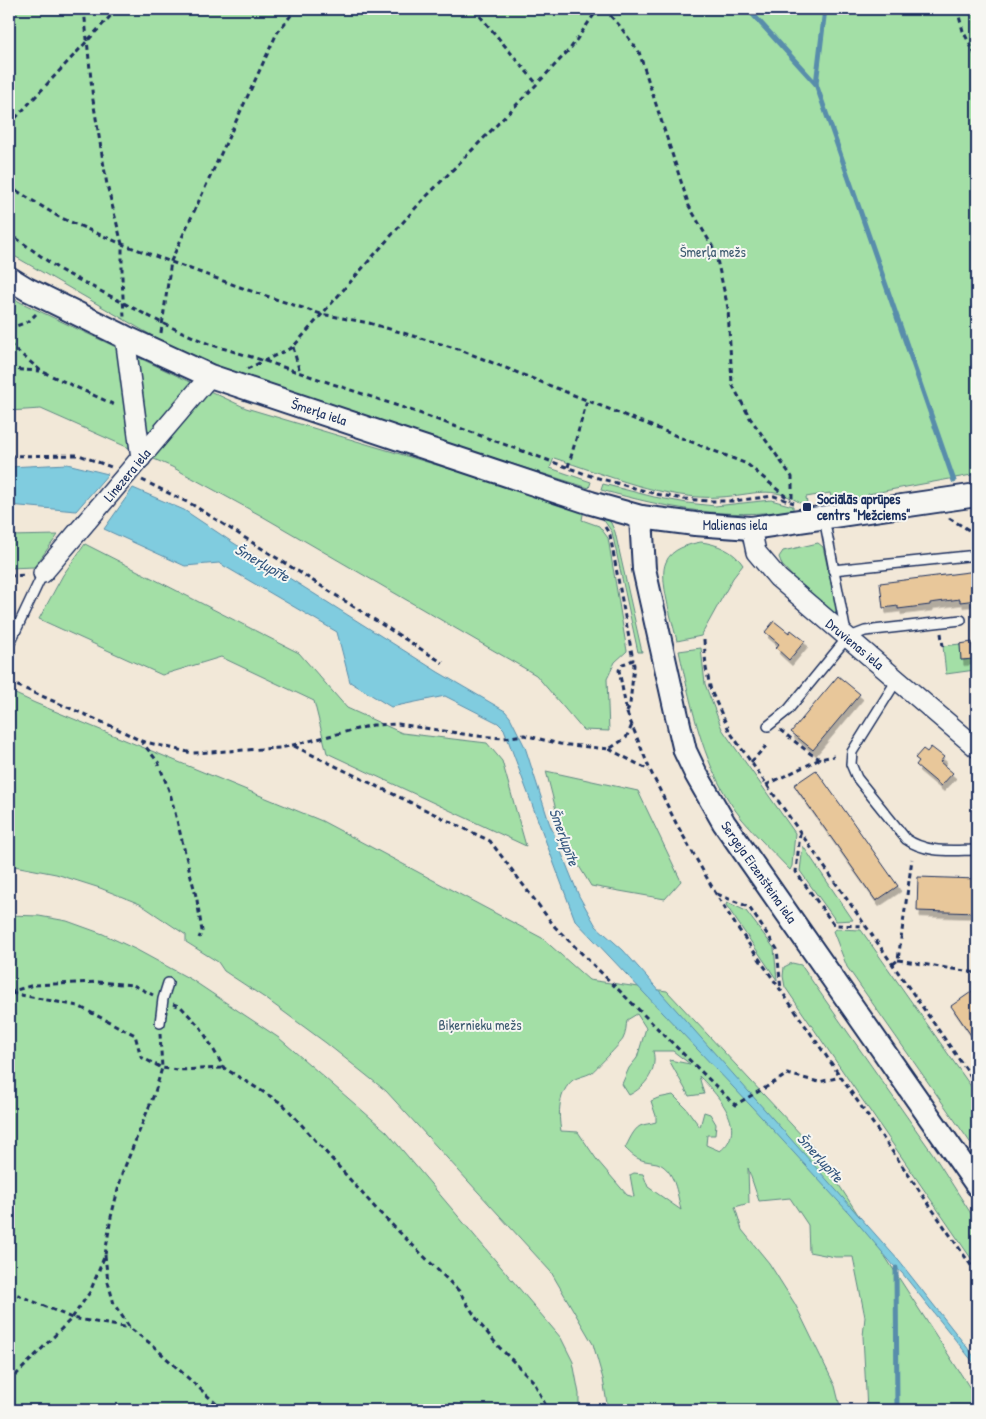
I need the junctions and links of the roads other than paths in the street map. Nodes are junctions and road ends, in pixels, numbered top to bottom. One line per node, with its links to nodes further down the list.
1 (9, 278): 2 (street, Šmerļa iela)
2 (125, 337): 3 (street, Šmerļa iela); 4 (street)
3 (210, 376): 4 (street, Linezera iela); 6 (street, Šmerļa iela)
4 (141, 458): 11 (street, Linezera iela)
5 (977, 495): 7 (street, Malienas iela)
6 (641, 517): 8 (street, Malienas iela); 21 (street, Sergeja Eizenšteina iela)
7 (824, 517): 8 (street, Malienas iela); 10 (lane)
8 (751, 528): 13 (street, Druvienas iela)
9 (977, 555): 10 (lane)
10 (833, 570): 13 (lane)
11 (43, 573): 14 (lane)
12 (961, 620): 13 (lane)
13 (847, 638): 15 (street, Druvienas iela); 16 (lane)
14 (9, 645)
15 (897, 680): 17 (street, Druvienas iela); 18 (lane)
16 (768, 726)
17 (977, 748)
18 (977, 850)
19 (168, 982): 20 (lane)
20 (160, 1023)
21 (975, 1179)

